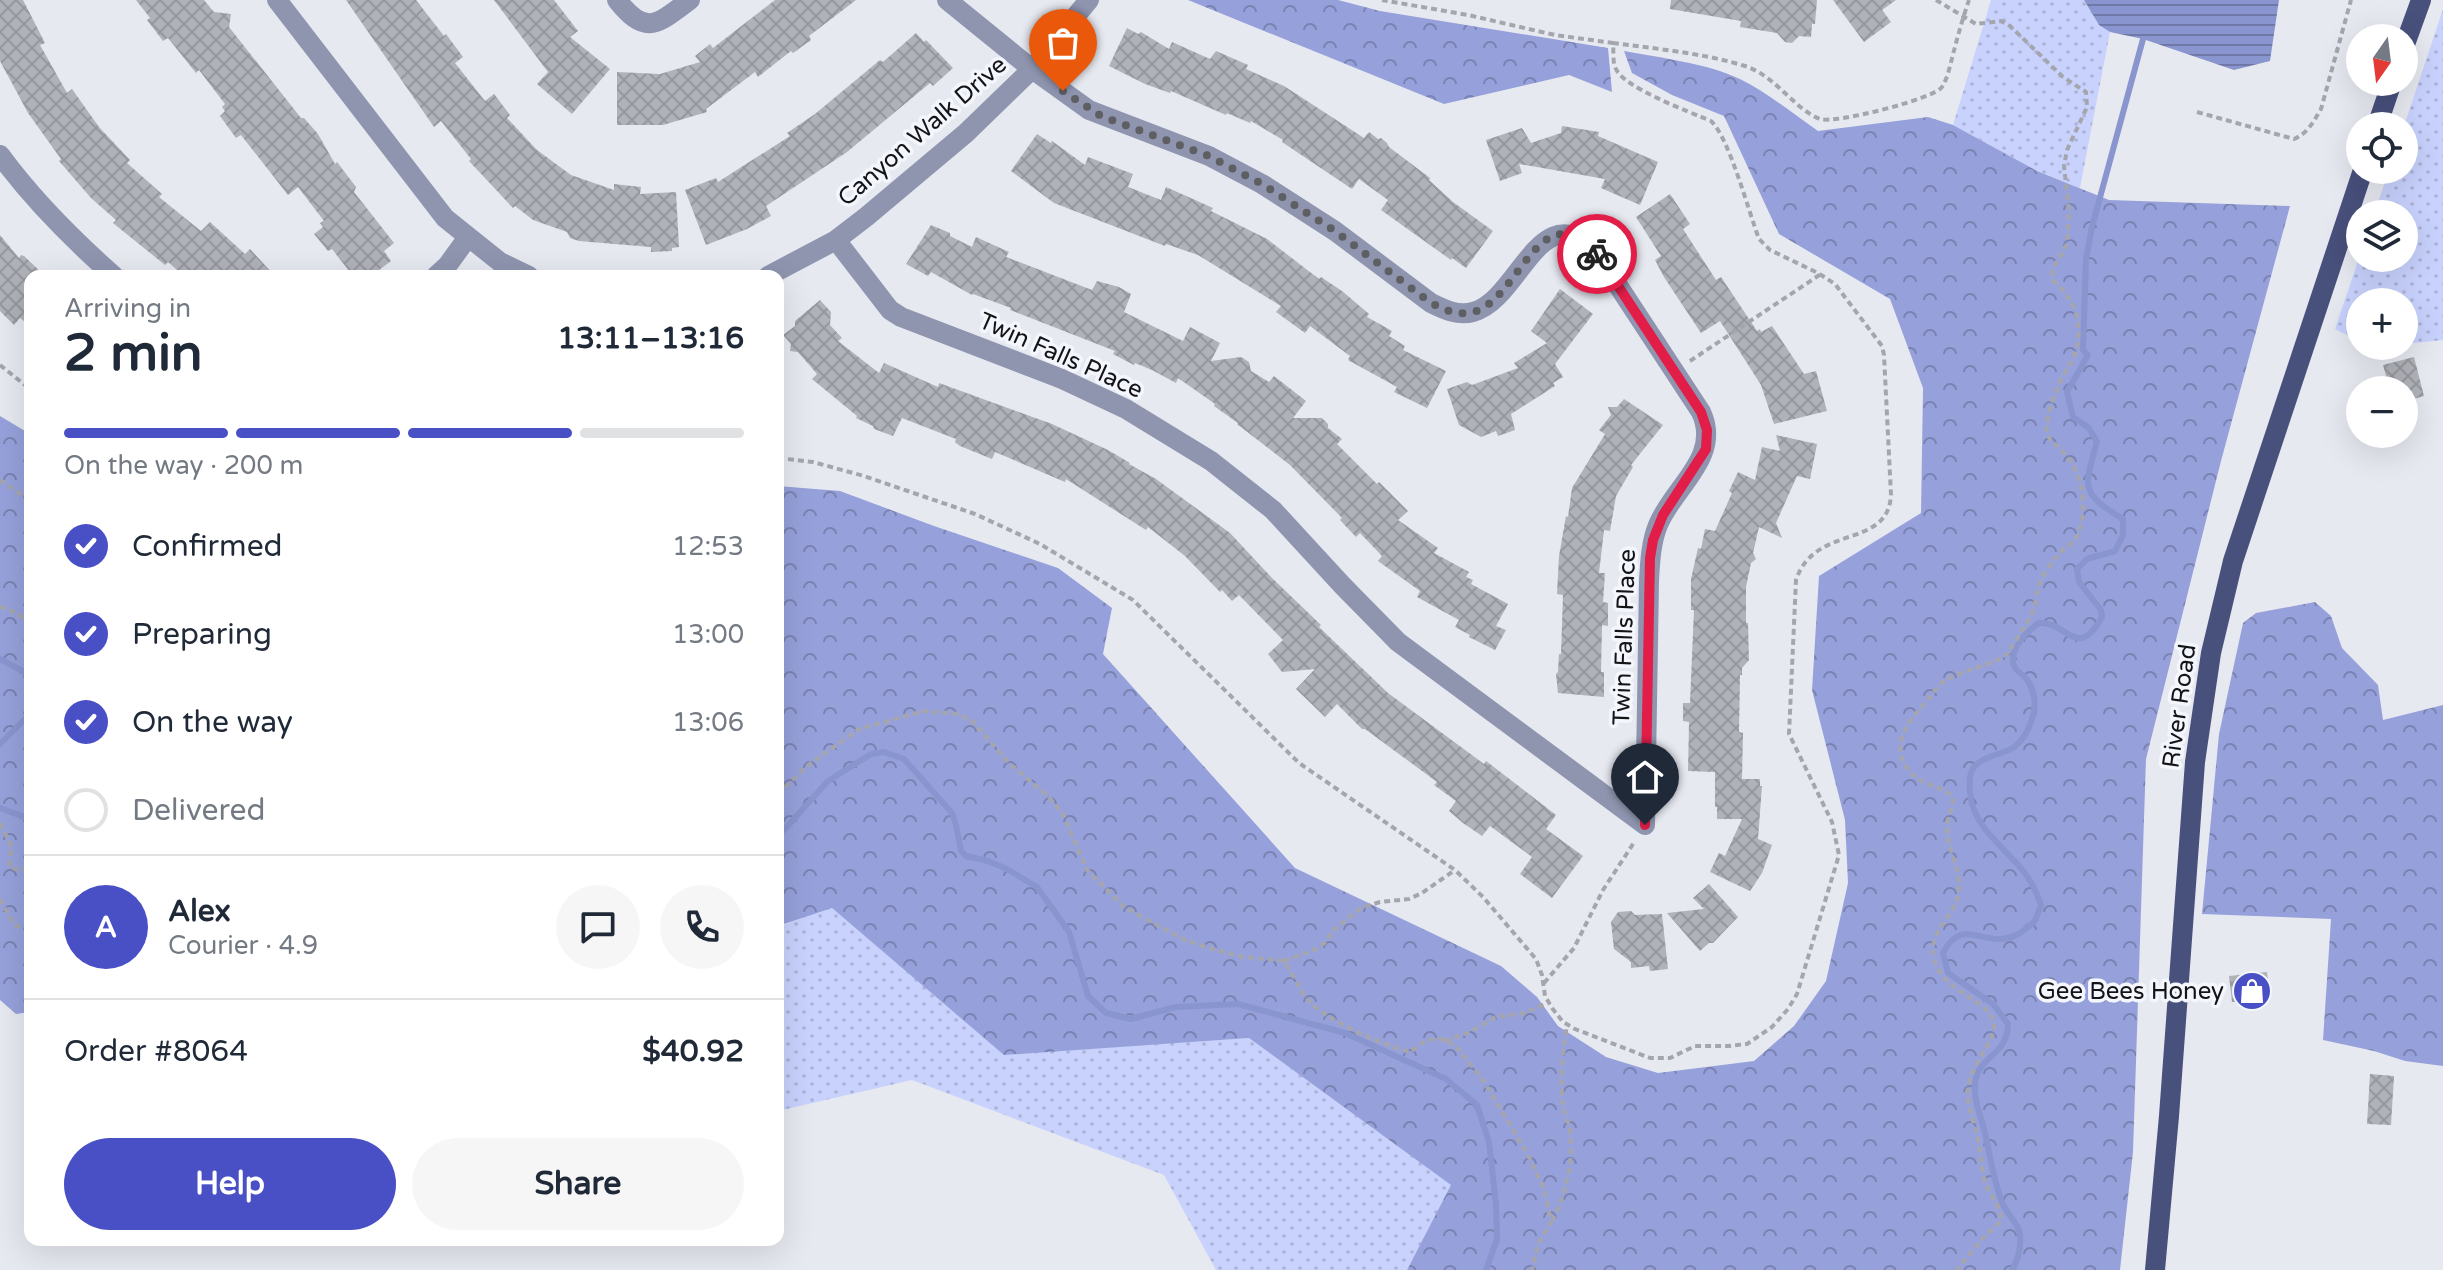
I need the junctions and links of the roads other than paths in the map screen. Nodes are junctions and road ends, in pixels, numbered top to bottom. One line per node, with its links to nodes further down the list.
1 (277, 0): 11 (street)
2 (617, 0): 3 (street)
3 (690, 0)
4 (947, 0): 8 (street)
5 (1089, 0): 8 (street, Canyon Walk Drive)
6 (2421, 0): 7 (main road)
7 (2412, 24)
8 (1032, 69): 12 (street, Canyon Walk Drive); 12 (street, Twin Falls Place)
9 (0, 155): 13 (street)
10 (2358, 184): 17 (main road, River Road)
11 (468, 237): 14 (street); 15 (street)
12 (836, 240): 16 (street, Canyon Walk Drive)
13 (108, 270)
14 (443, 270)
15 (517, 270)
16 (779, 270)
17 (2155, 1270)

